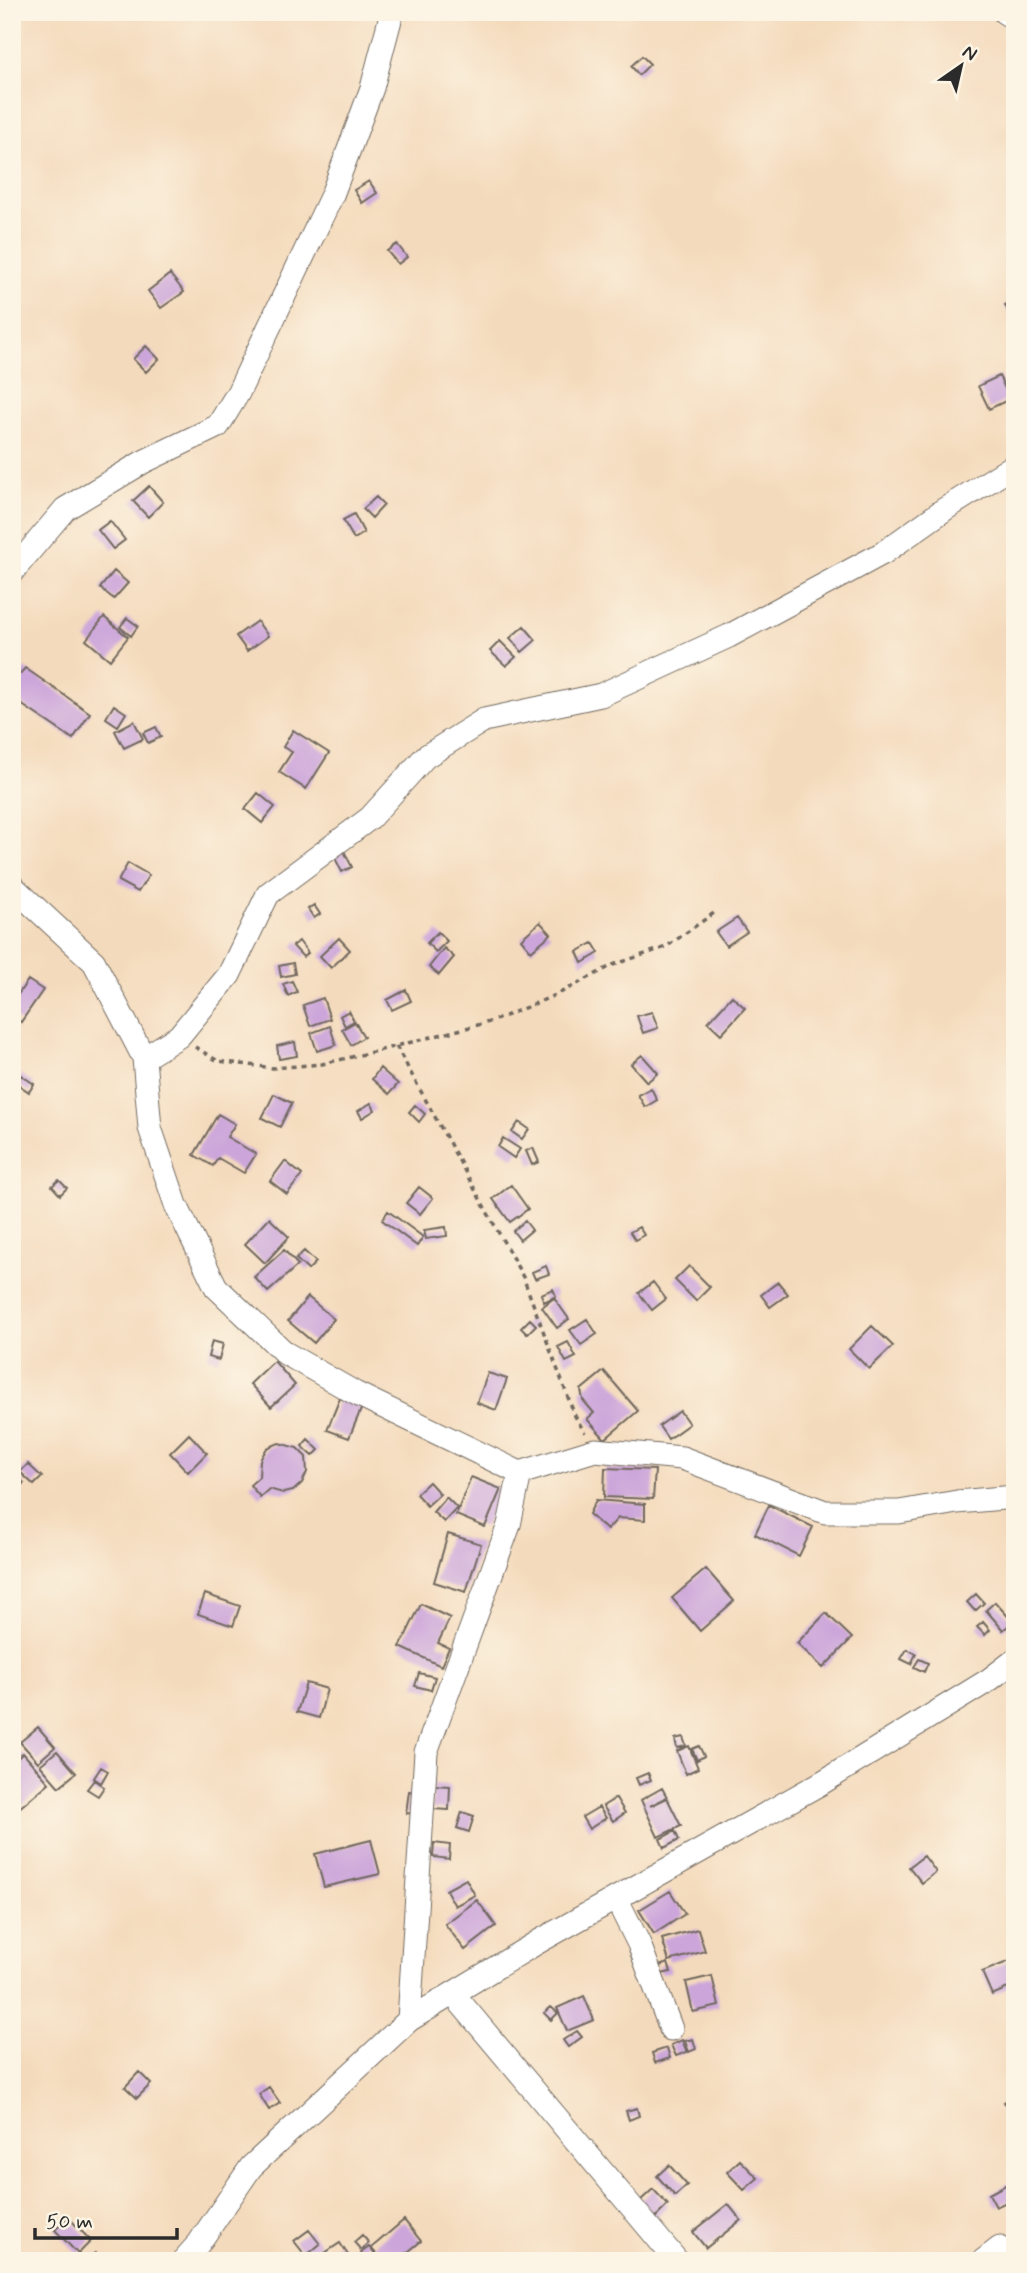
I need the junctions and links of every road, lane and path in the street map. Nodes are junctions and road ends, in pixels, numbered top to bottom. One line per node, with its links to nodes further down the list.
1 (392, 12): 5 (street)
2 (1004, 12): 3 (street)
3 (1015, 19)
4 (1015, 465): 8 (street)
5 (12, 572)
6 (12, 886): 10 (street)
7 (714, 913): 9 (path)
8 (179, 1036): 9 (path); 10 (street)
9 (396, 1046): 11 (path)
10 (144, 1058): 12 (street)
11 (595, 1450): 12 (street); 13 (street)
12 (520, 1473): 17 (street)
13 (1015, 1497)
14 (1015, 1660): 15 (street)
15 (616, 1898): 16 (street); 18 (street)
16 (454, 1995): 17 (street); 20 (street)
17 (409, 2020): 19 (street)
18 (671, 2029)
19 (183, 2261)
20 (677, 2261)
21 (983, 2261): 22 (street)
22 (1010, 2261)

